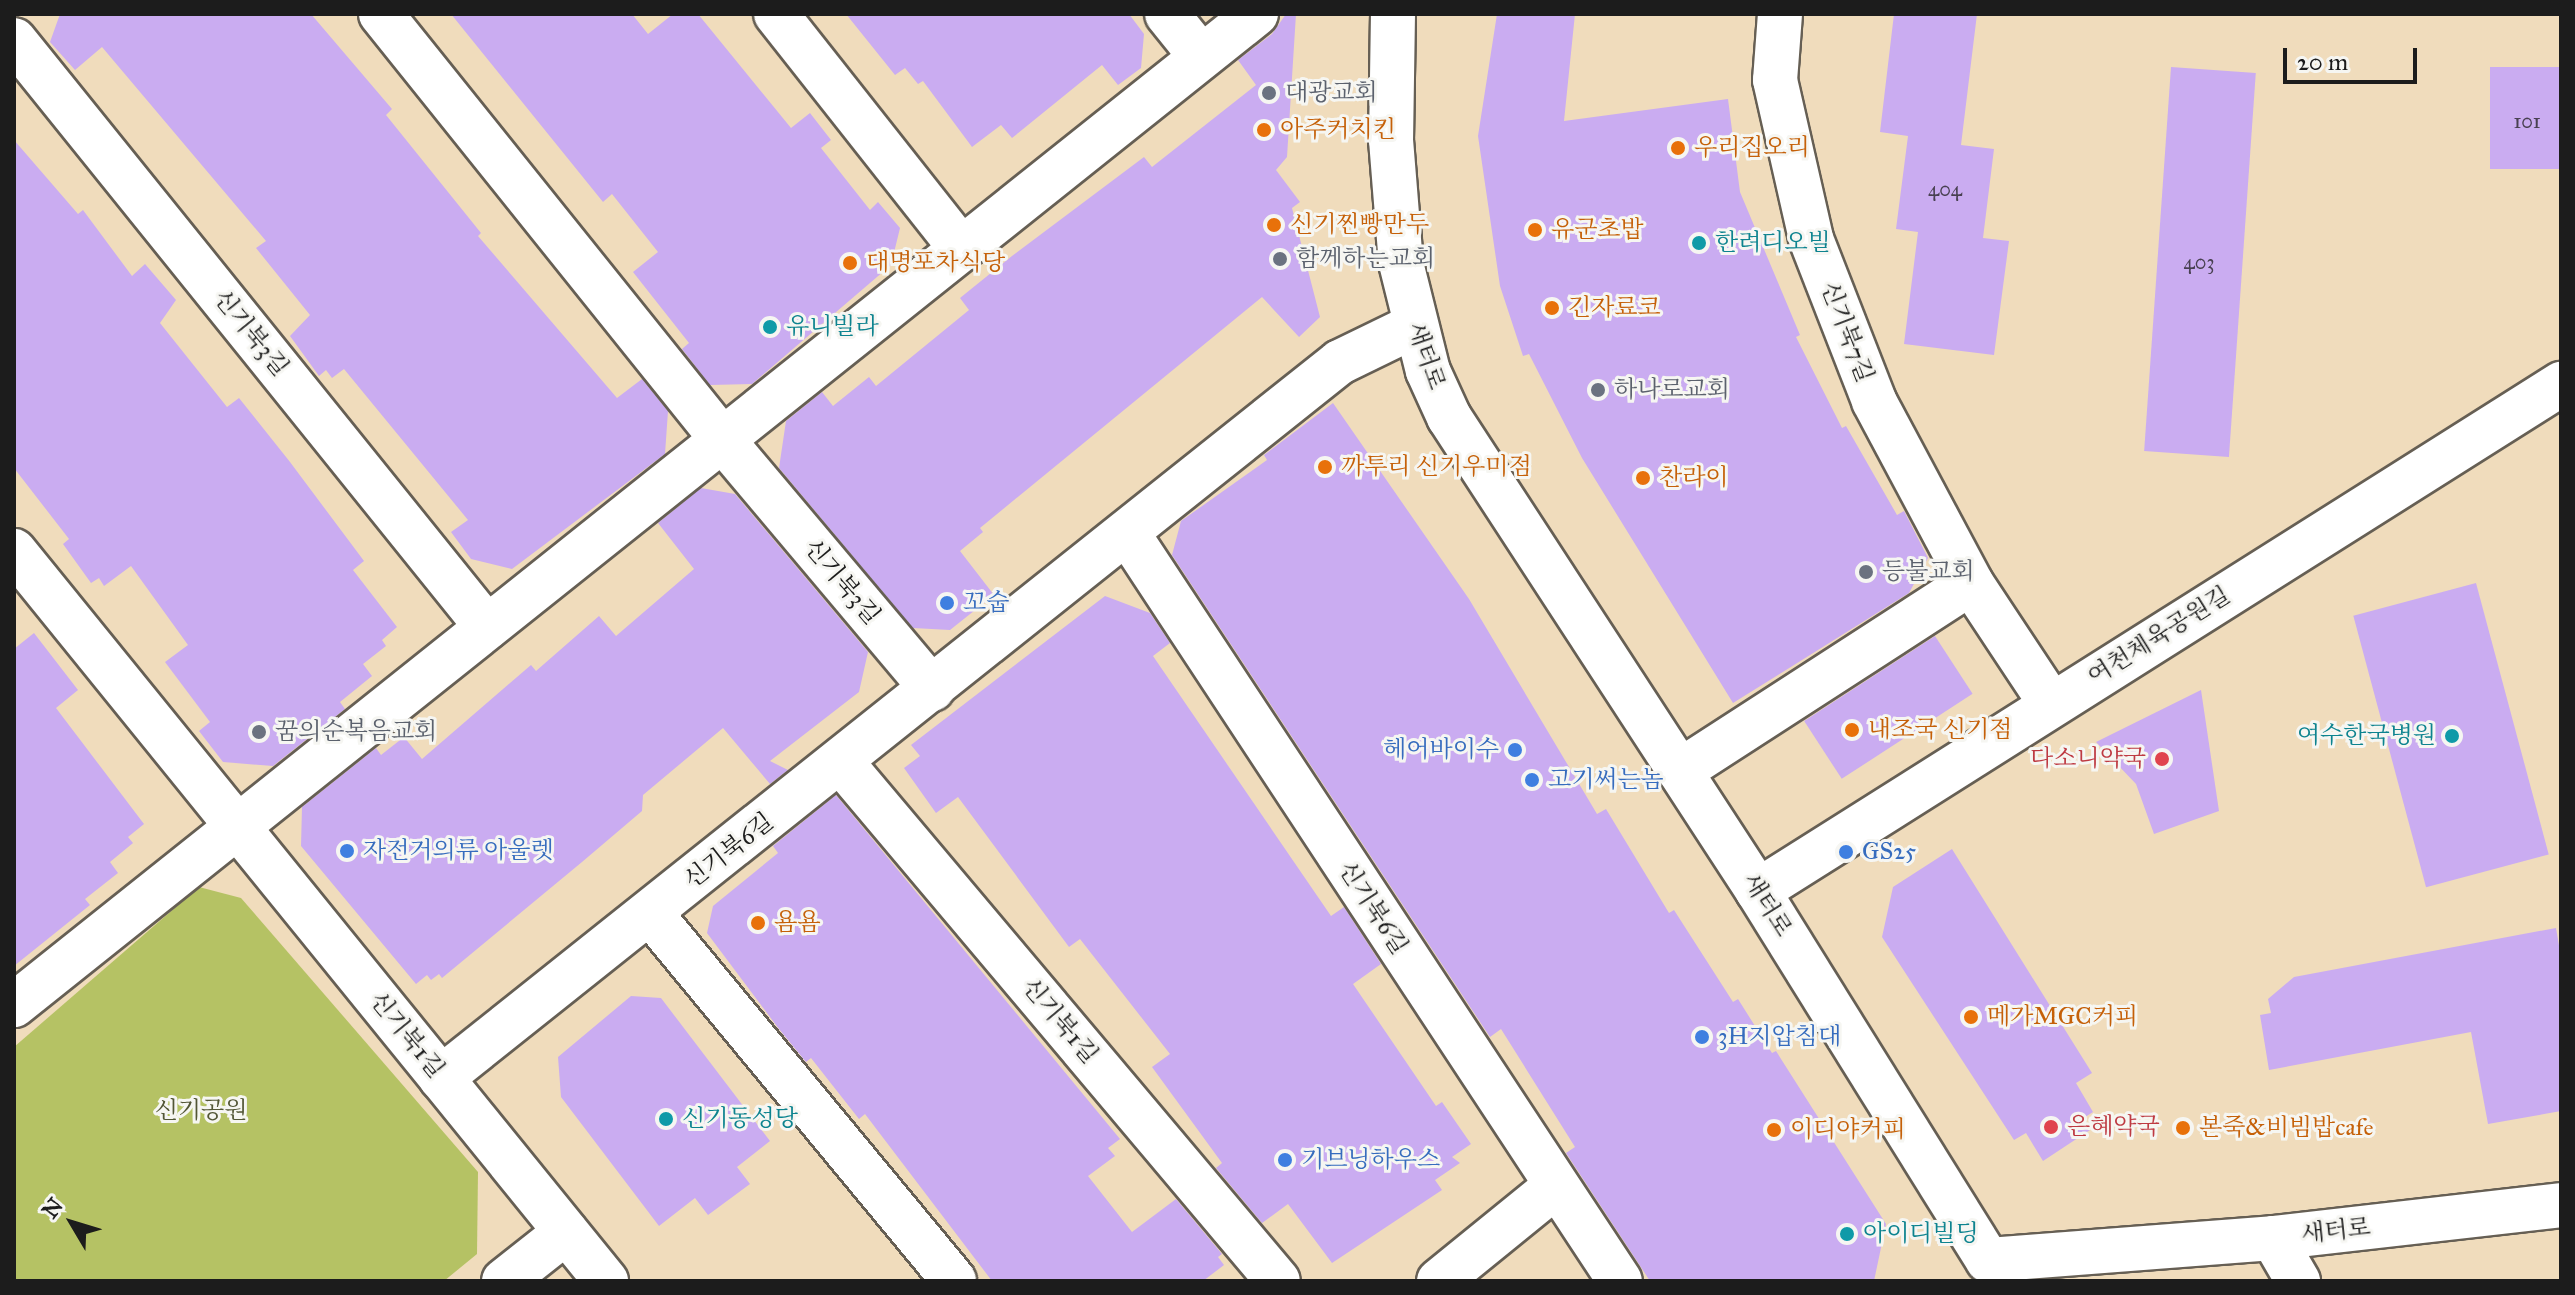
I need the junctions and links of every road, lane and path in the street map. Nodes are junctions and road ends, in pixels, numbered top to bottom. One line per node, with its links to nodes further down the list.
1 (23, 14): 8 (street)
2 (381, 14): 14 (street, 신기북3길)
3 (776, 14): 11 (street)
4 (1167, 14): 10 (street)
5 (1256, 14): 10 (street)
6 (1393, 14): 12 (street, 새터로)
7 (1780, 14): 17 (street, 신기북7길)
8 (14, 22)
9 (14, 40): 18 (street, 신기북3길)
10 (1200, 55): 11 (street)
11 (960, 247): 14 (street)
12 (1414, 326): 15 (street, 신기북6길); 22 (street, 새터로)
13 (2561, 384): 20 (street, 여천체육공원길)
14 (721, 438): 18 (street); 19 (street, 신기북3길)
15 (1128, 534): 19 (street, 신기북6길); 28 (street, 신기북6길)
16 (14, 551): 23 (street)
17 (1971, 583): 20 (street, 신기북7길); 22 (street)
18 (487, 627): 23 (street)
19 (932, 689): 21 (street, 신기북6길)
20 (2051, 704): 24 (street, 여천체육공원길)
21 (841, 762): 25 (street, 신기북6길); 36 (street, 신기북1길)
22 (1680, 771): 24 (street, 새터로)
23 (237, 826): 26 (street); 27 (street, 신기북1길)
24 (1758, 891): 32 (street, 새터로)
25 (650, 913): 27 (street, 신기북6길); 35 (street)
26 (14, 1005)
27 (441, 1078): 30 (street, 신기북1길)
28 (1556, 1186): 37 (street); 38 (street, 신기북6길)
29 (2561, 1205): 31 (street, 새터로)
30 (566, 1232): 33 (street); 34 (street, 신기북1길)
31 (2273, 1238): 32 (street, 새터로); 39 (street)
32 (1976, 1271)
33 (504, 1281)
34 (606, 1281)
35 (954, 1281)
36 (1278, 1281)
37 (1439, 1281)
38 (1620, 1281)
39 (2298, 1281)

